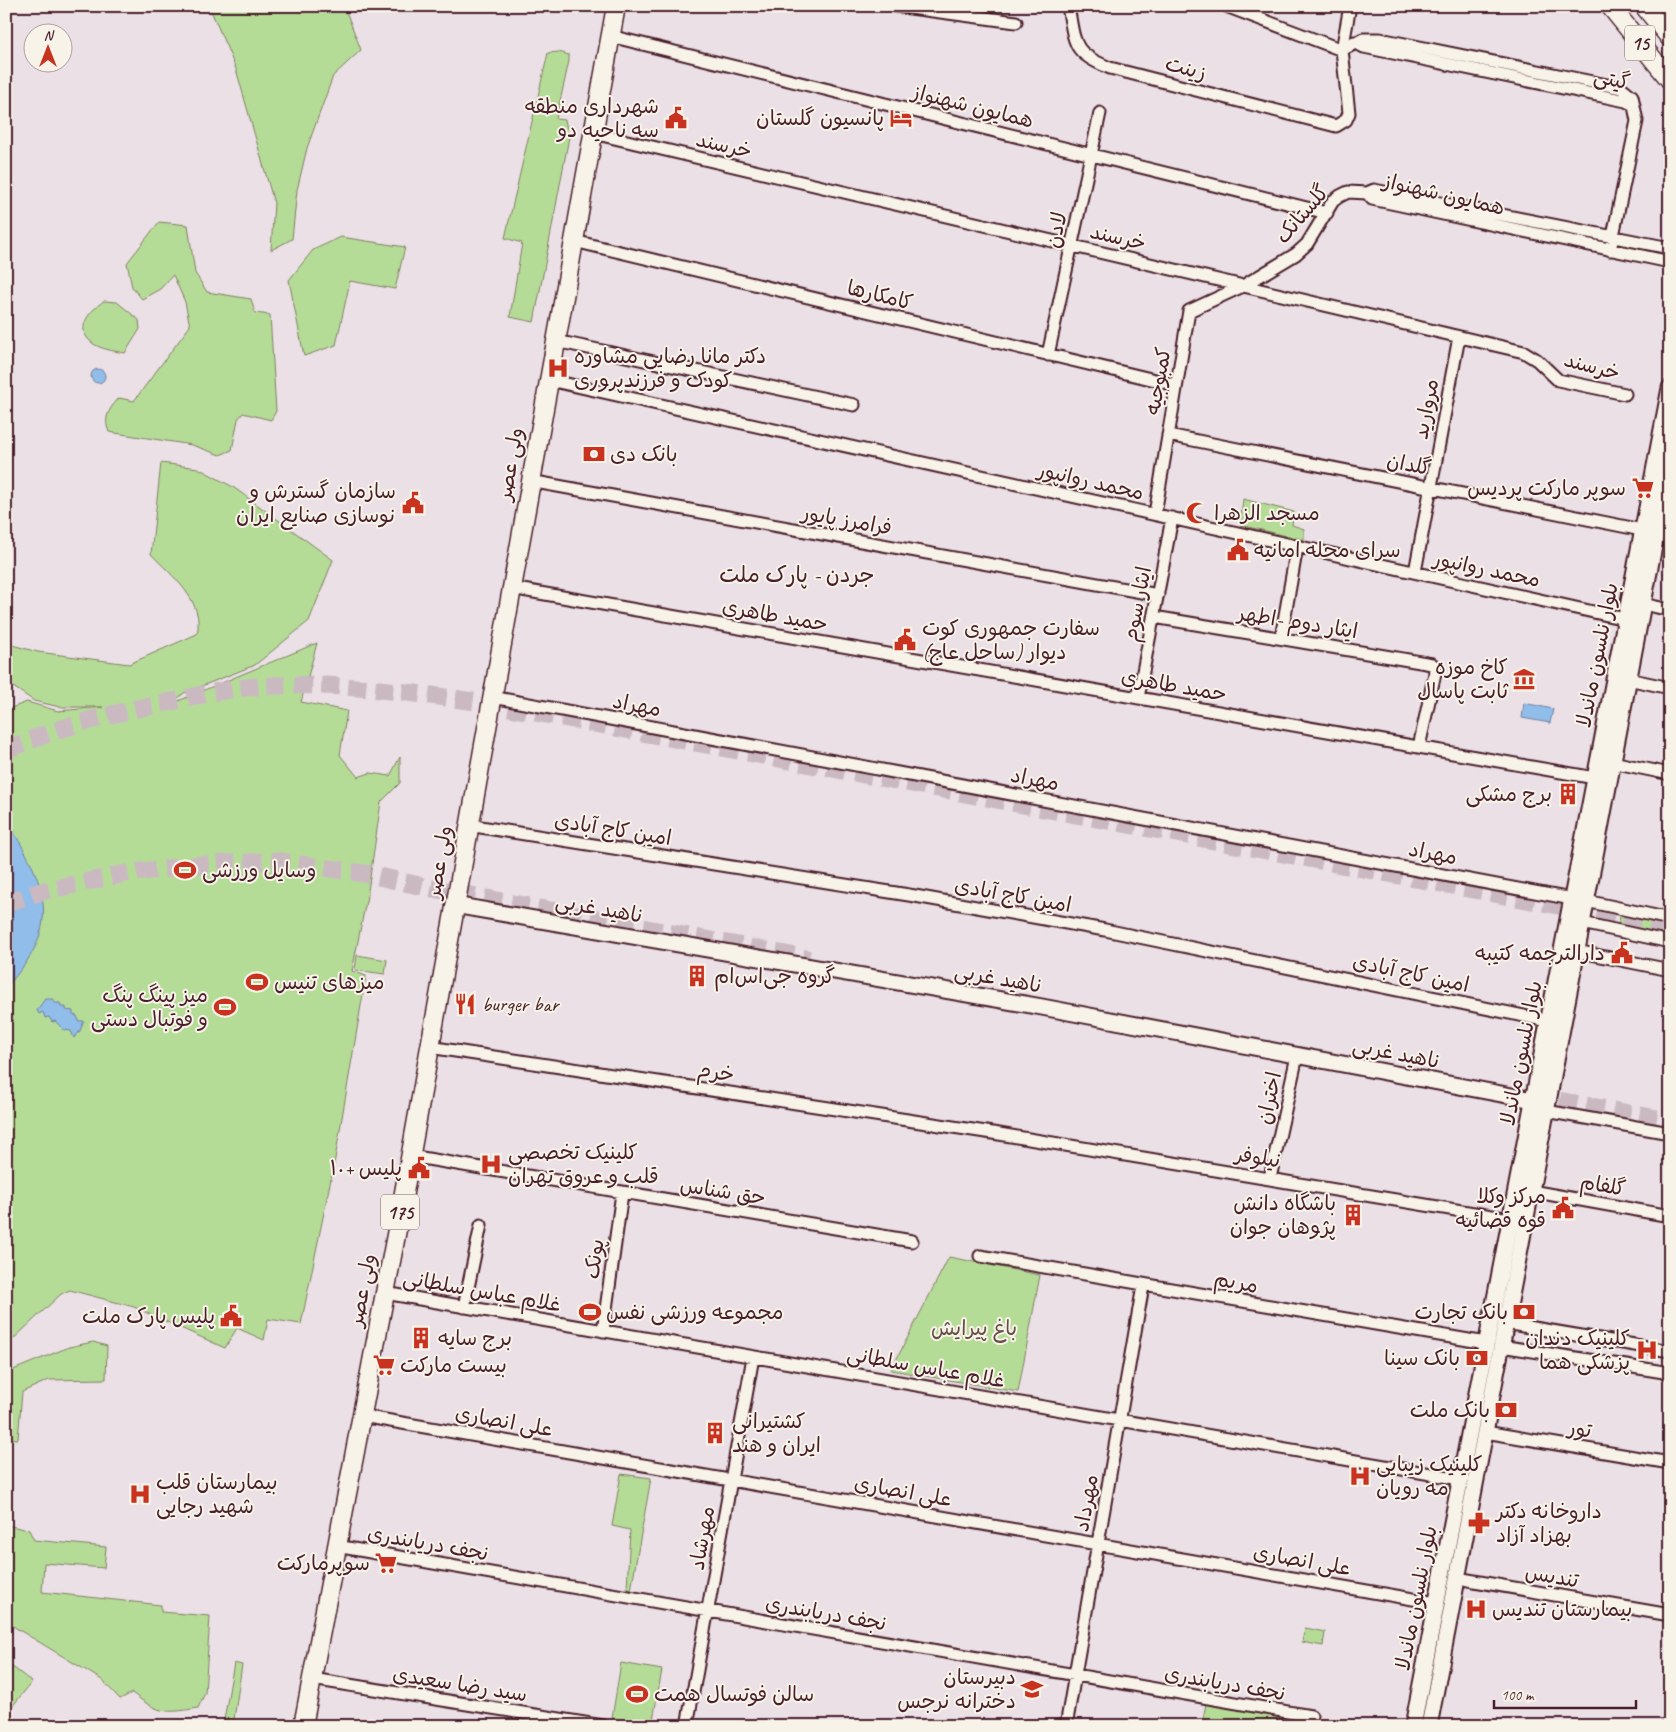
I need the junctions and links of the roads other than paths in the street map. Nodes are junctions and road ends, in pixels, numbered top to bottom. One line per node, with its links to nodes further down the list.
1 (616, 6): 9 (main road, ولی عصر / 175)
2 (895, 6): 8 (street)
3 (1068, 6): 11 (street, زینت)
4 (1226, 6): 11 (street)
5 (1350, 6): 11 (street)
6 (1610, 6): 12 (main road, 15)
7 (1644, 6): 10 (main road, 15)
8 (1016, 22)
9 (610, 36): 14 (main road, ولی عصر / 175); 15 (street, همایون شهنواز)
10 (1670, 38)
11 (1342, 50): 18 (street, گیتی)
12 (1668, 80)
13 (1100, 113): 15 (street, لادن)
14 (593, 133): 19 (main road, ولی عصر / 175); 20 (street, خرسند)
15 (1091, 155): 17 (street, همایون شهنواز); 20 (street, لادن)
16 (1371, 194): 17 (street, گلستانک); 18 (street, همایون شهنواز); 22 (street, همایون شهنواز)
17 (1327, 213): 24 (street, گلستانک)
18 (1614, 237): 21 (street, همایون شهنواز); 22 (street)
19 (574, 240): 26 (main road, ولی عصر / 175); 27 (street, کامکارها)
20 (1072, 246): 24 (street, خرسند); 27 (street, لادن)
21 (1670, 248)
22 (1610, 250): 23 (street, همایون شهنواز)
23 (1670, 262)
24 (1243, 286): 25 (street, خرسند); 29 (street, کمبوجیه)
25 (1459, 337): 31 (street, خرسند); 36 (street, مروارید)
26 (556, 341): 28 (main road, ولی عصر / 175); 32 (street)
27 (1048, 355): 29 (street, کامکارها)
28 (549, 380): 35 (main road, ولی عصر / 175); 37 (street, محمد روانپور)
29 (1176, 385): 33 (street, کمبوجیه)
30 (1670, 388): 39 (main road, بلوار نلسون ماندلا)
31 (1625, 394)
32 (854, 405)
33 (1168, 435): 36 (street, گلدان); 37 (street, کمبوجیه)
34 (1670, 462): 39 (main road, بلوار نلسون ماندلا)
35 (530, 481): 42 (main road, ولی عصر / 175); 43 (street, فرامرز پایور)
36 (1431, 488): 39 (street, گلدان); 41 (street, مروارید)
37 (1155, 514): 38 (street, محمد روانپور)
38 (1172, 518): 40 (street, محمد روانپور); 43 (street, ایثار سوم)
39 (1656, 530): 44 (main road, بلوار نلسون ماندلا); 47 (main road, بلوار نلسون ماندلا)
40 (1297, 547): 41 (street, محمد روانپور); 48 (street)
41 (1415, 572): 47 (street, محمد روانپور)
42 (511, 588): 51 (main road, ولی عصر / 175); 52 (street, حمید طاهری)
43 (1158, 596): 46 (street, ایثار سوم)
44 (1643, 604): 45 (street); 49 (main road, بلوار نلسون ماندلا)
45 (1670, 610)
46 (1154, 617): 48 (street, ایثار دوم -اطهر); 52 (street, ایثار سوم)
47 (1625, 618): 49 (main road, بلوار نلسون ماندلا)
48 (1280, 638): 53 (street, ایثار دوم -اطهر)
49 (1621, 677): 50 (street); 54 (main road, بلوار نلسون ماندلا); 56 (main road, بلوار نلسون ماندلا)
50 (1670, 688)
51 (492, 697): 57 (main road, ولی عصر / 175); 58 (street, مهراد)
52 (1138, 698): 53 (street, حمید طاهری)
53 (1419, 747): 56 (street, حمید طاهری)
54 (1612, 762): 55 (street); 58 (main road, بلوار نلسون ماندلا)
55 (1670, 774)
56 (1595, 778): 58 (main road, بلوار نلسون ماندلا)
57 (468, 825): 59 (main road, ولی عصر / 175); 65 (street, امین کاج آبادی)
58 (1579, 900): 60 (street, مهراد); 61 (main road, بلوار نلسون ماندلا); 65 (main road, بلوار نلسون ماندلا)
59 (454, 904): 66 (main road, ولی عصر / 175); 67 (main road, ناهید غربی)
60 (1670, 919)
61 (1582, 923): 62 (street); 63 (main road, بلوار نلسون ماندلا)
62 (1670, 942)
63 (1576, 952): 64 (street); 69 (main road, بلوار نلسون ماندلا)
64 (1670, 970)
65 (1548, 1021): 68 (main road, بلوار نلسون ماندلا)
66 (429, 1047): 71 (street, خرم); 72 (main road, ولی عصر / 175)
67 (1297, 1056): 68 (main road, ناهید غربی); 73 (street, اختران)
68 (1533, 1100): 77 (main road, بلوار نلسون ماندلا)
69 (1546, 1111): 70 (street); 74 (main road, بلوار نلسون ماندلا)
70 (1670, 1133)
71 (999, 1134): 73 (street, نیلوفر)
72 (410, 1156): 75 (street, حق شناس); 82 (main road, ولی عصر / 175)
73 (1270, 1178): 77 (street, نیلوفر)
74 (1531, 1191): 76 (street, گلفام); 84 (main road, بلوار نلسون ماندلا)
75 (622, 1193): 79 (street, حق شناس); 85 (street, پونک)
76 (1670, 1216)
77 (1510, 1219): 86 (main road, بلوار نلسون ماندلا)
78 (481, 1225): 83 (street)
79 (912, 1241)
80 (980, 1256): 81 (street, مریم)
81 (1143, 1286): 86 (street, مریم); 92 (street, مهرداد)
82 (385, 1293): 83 (street, غلام عباس سلطانی); 91 (main road, ولی عصر / 175)
83 (464, 1307): 85 (street, غلام عباس سلطانی)
84 (1506, 1323): 86 (main road, بلوار نلسون ماندلا); 87 (street)
85 (602, 1331): 88 (street, غلام عباس سلطانی)
86 (1494, 1345): 89 (street, مریم); 93 (main road, بلوار نلسون ماندلا); 95 (main road, بلوار نلسون ماندلا)
87 (1666, 1350): 89 (street)
88 (754, 1356): 92 (street, غلام عباس سلطانی); 96 (street, مهرشاد)
89 (1658, 1371): 90 (street, مریم)
90 (1670, 1373)
91 (362, 1416): 96 (street, علی انصاری); 98 (main road, ولی عصر / 175)
92 (1120, 1420): 95 (street, غلام عباس سلطانی); 97 (street, مهرداد)
93 (1485, 1432): 94 (street, تور); 99 (main road, بلوار نلسون ماندلا)
94 (1670, 1463)
95 (1460, 1479): 100 (main road, بلوار نلسون ماندلا)
96 (731, 1480): 97 (street, علی انصاری); 101 (street, مهرشاد)
97 (1098, 1544): 100 (street, علی انصاری); 103 (street, مهرداد)
98 (336, 1546): 101 (street, نجف دریابندری); 104 (main road, ولی عصر / 175)
99 (1457, 1578): 102 (street, تندیس); 112 (main road, بلوار نلسون ماندلا)
100 (1436, 1603): 111 (main road, بلوار نلسون ماندلا)
101 (708, 1611): 103 (street, نجف دریابندری); 109 (street, مهرشاد)
102 (1670, 1615)
103 (1074, 1676): 105 (street, نجف دریابندری); 110 (street, مهرداد)
104 (312, 1679): 107 (main road, ولی عصر / 175); 108 (street, سید رضا سعیدی)
105 (1311, 1716)
106 (1670, 1718): 113 (street)
107 (304, 1726)
108 (603, 1726)
109 (687, 1726)
110 (1066, 1726)
111 (1413, 1726)
112 (1429, 1726)
113 (1668, 1726)

